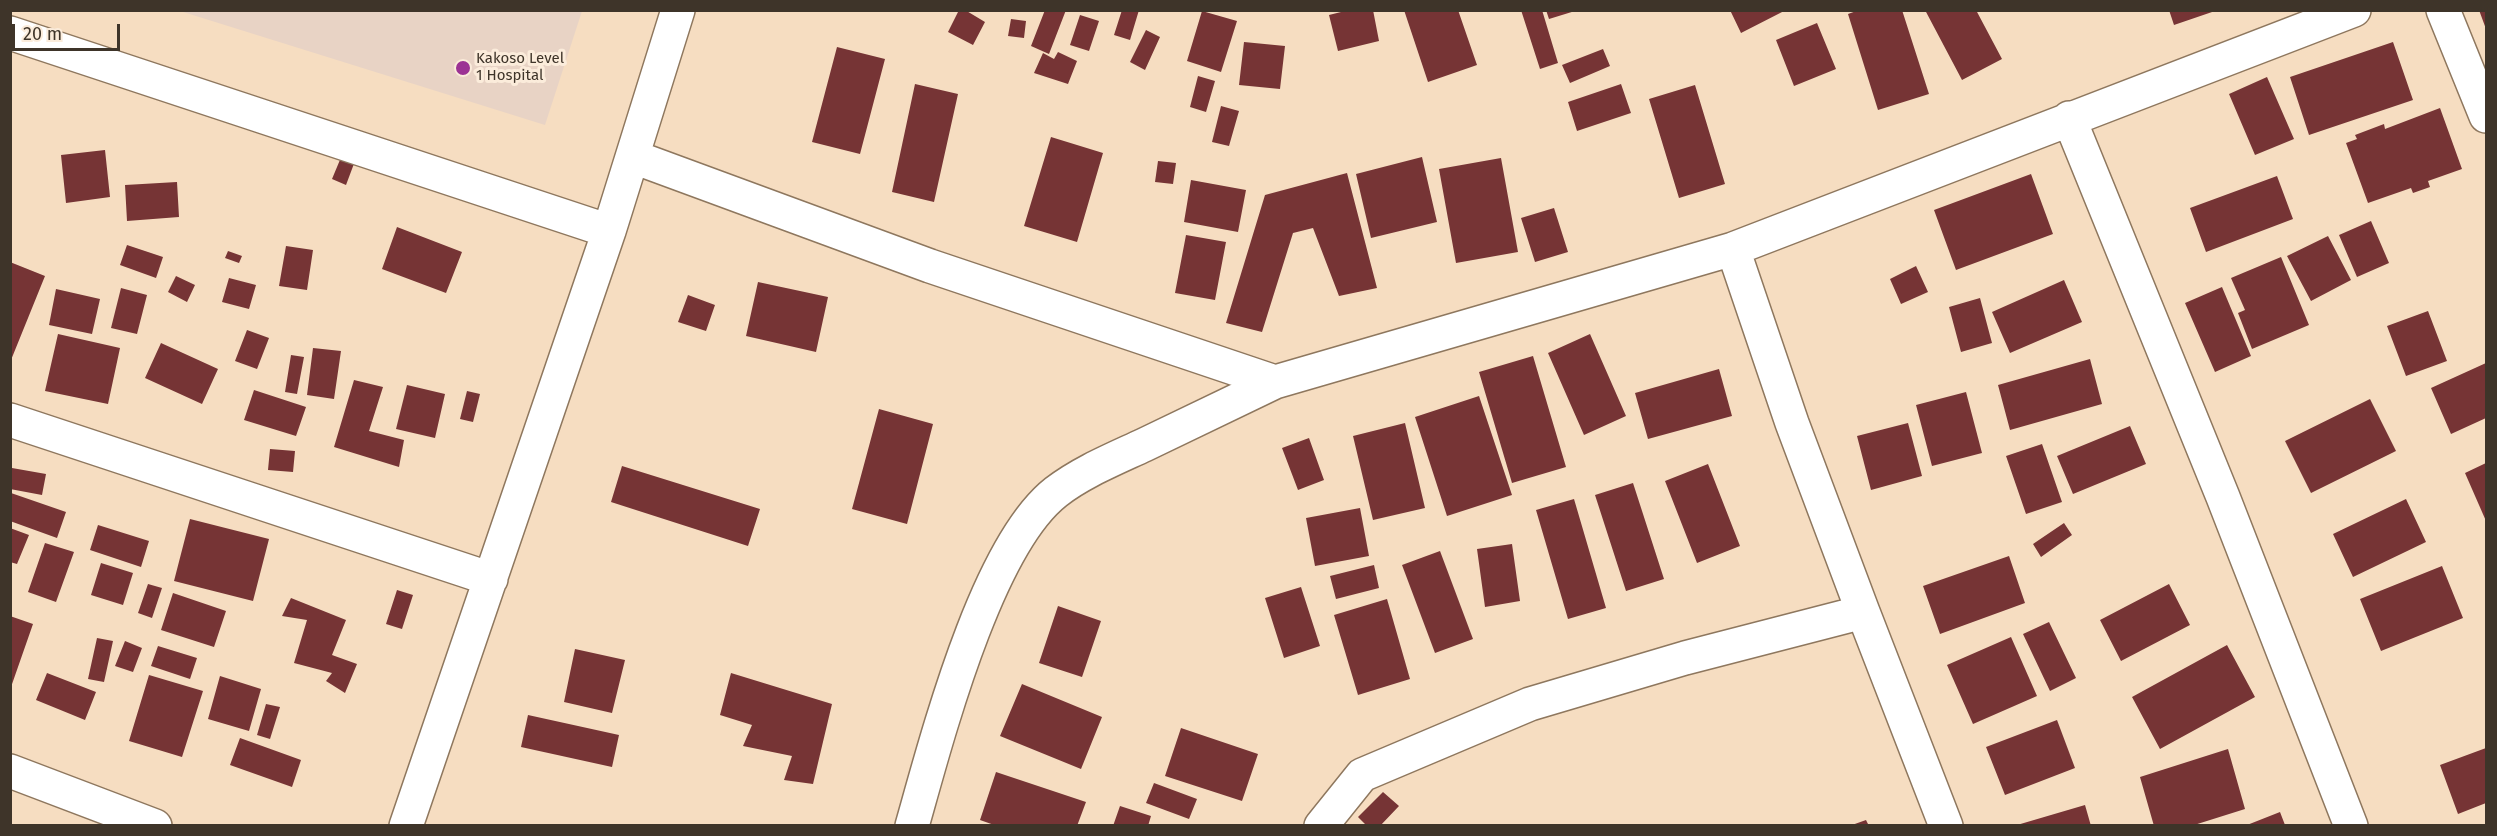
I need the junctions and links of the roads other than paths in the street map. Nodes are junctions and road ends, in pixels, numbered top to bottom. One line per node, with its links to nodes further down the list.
1 (678, 10): 7 (street)
2 (2354, 10): 6 (street)
3 (2443, 10): 5 (street)
4 (10, 33): 8 (street)
5 (2487, 116)
6 (2069, 118): 9 (street); 20 (street)
7 (634, 157): 8 (street); 10 (street)
8 (609, 231): 12 (street)
9 (1733, 249): 10 (street); 13 (street)
10 (1275, 382): 17 (street)
11 (10, 420): 12 (street)
12 (491, 579): 16 (street)
13 (1863, 612): 18 (street); 19 (street)
14 (10, 771): 15 (street)
15 (155, 825)
16 (406, 825)
17 (912, 825)
18 (1321, 825)
19 (1946, 825)
20 (2351, 825)

